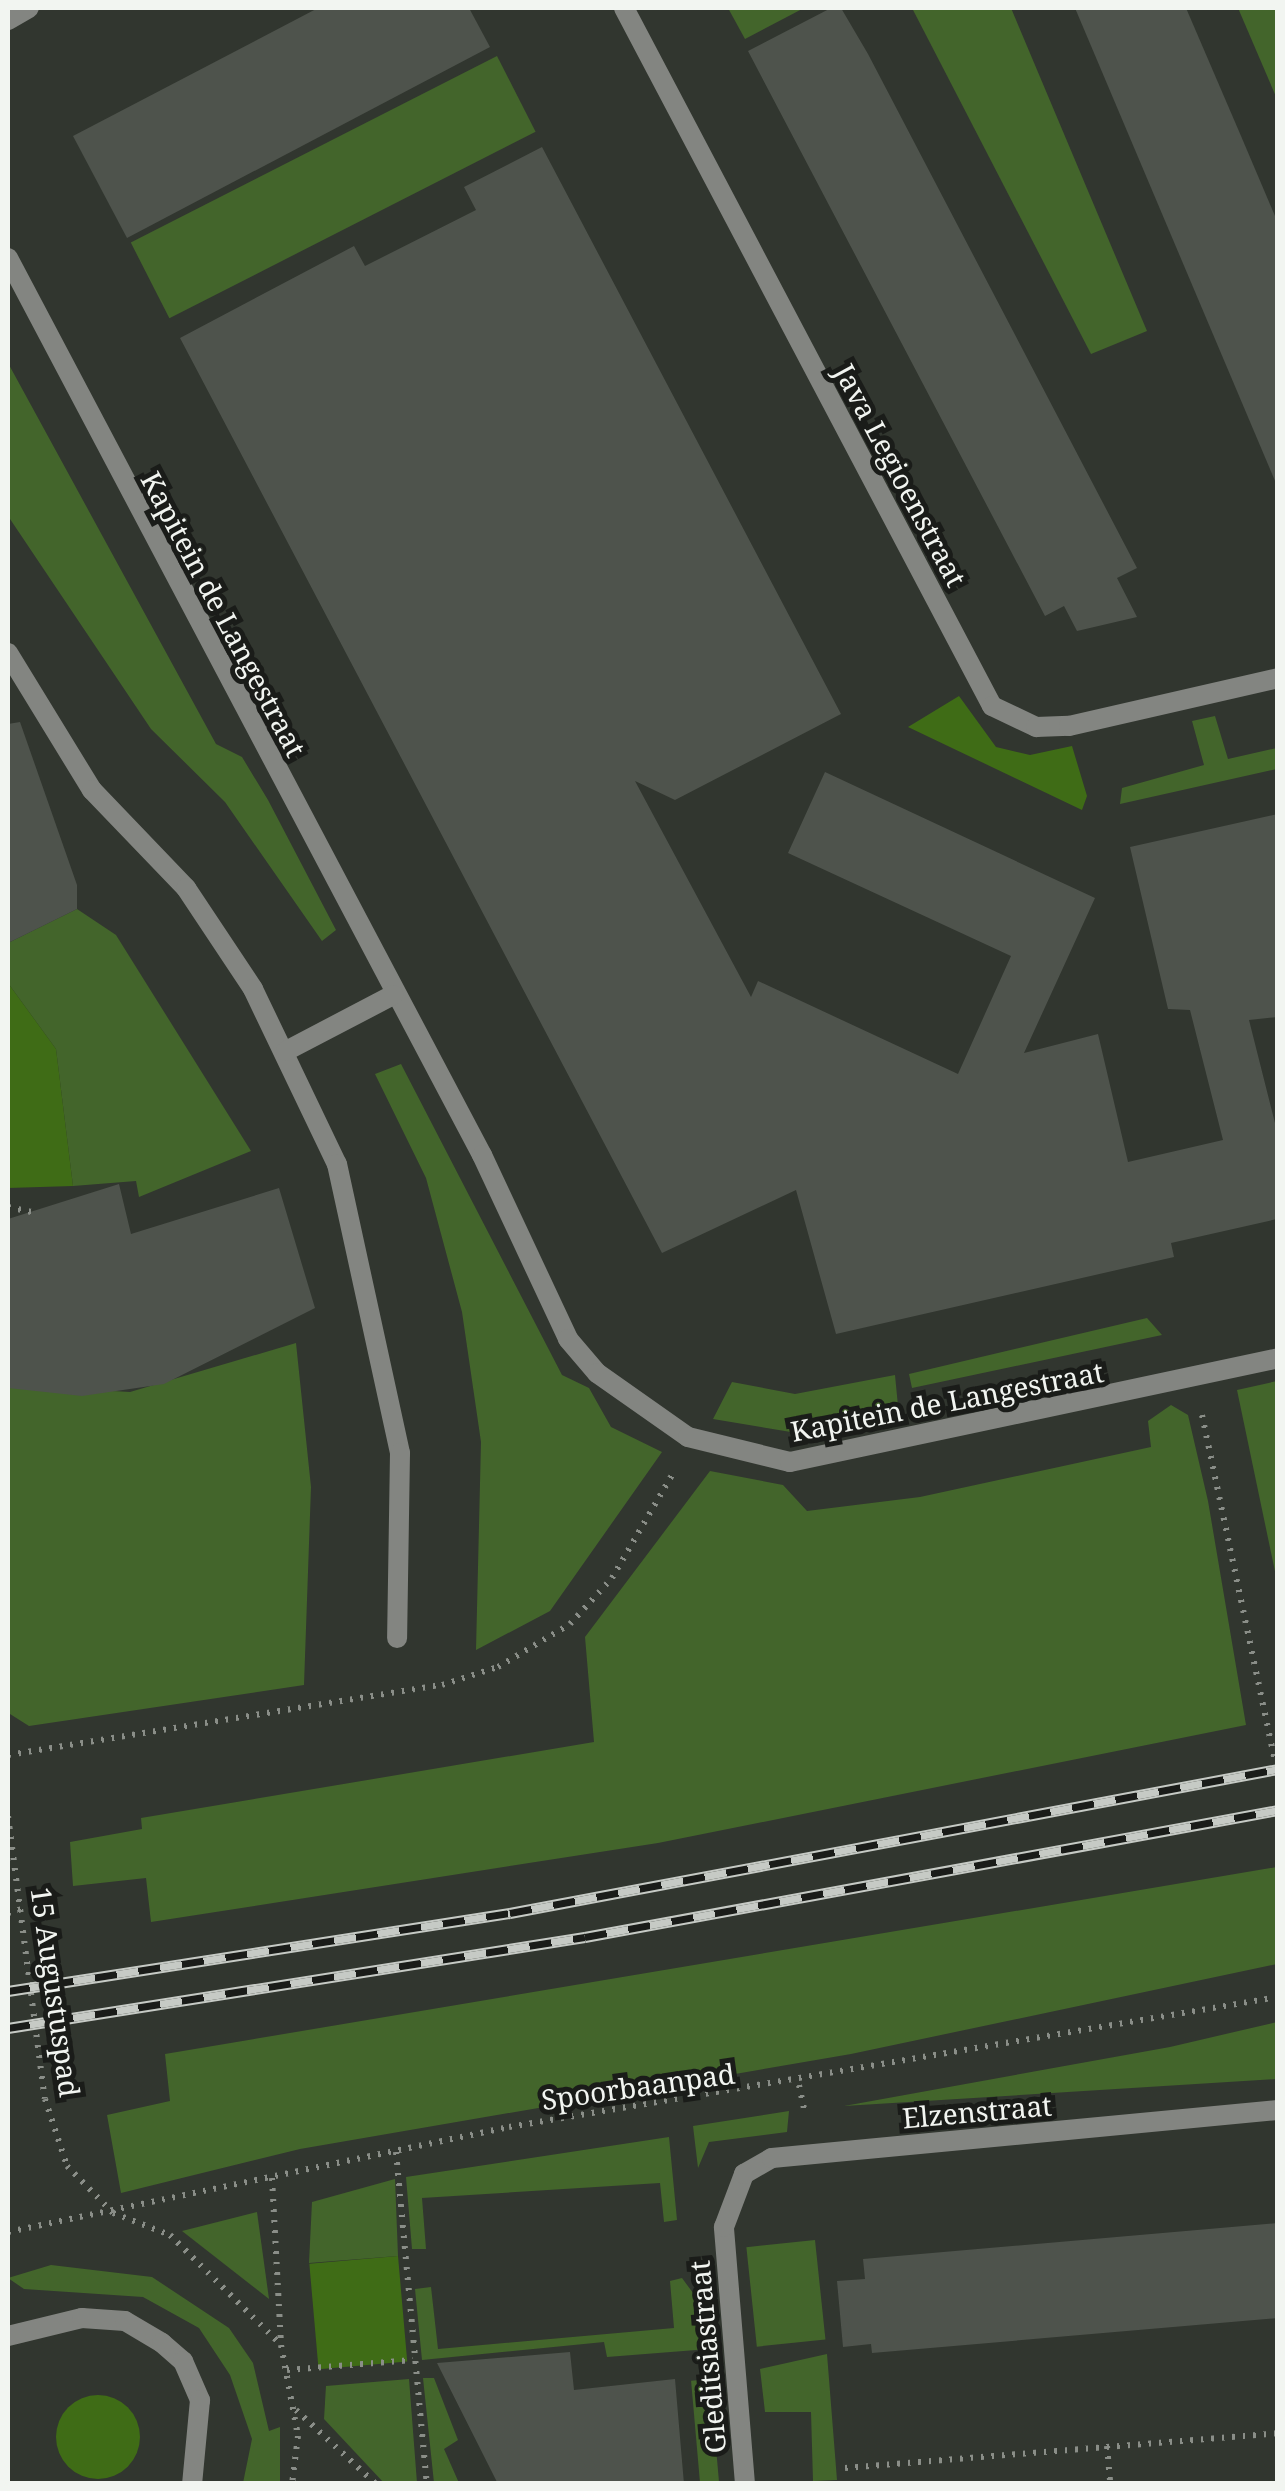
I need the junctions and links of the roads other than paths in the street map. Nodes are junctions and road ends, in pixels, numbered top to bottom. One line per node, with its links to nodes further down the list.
1 (30, 8): 3 (street)
2 (624, 8): 6 (street, Java Legioenstraat)
3 (8, 20)
4 (8, 258): 7 (street, Kapitein de Langestraat)
5 (8, 653): 8 (street)
6 (1278, 678)
7 (393, 995): 8 (street); 9 (street, Kapitein de Langestraat)
8 (286, 1051): 10 (street)
9 (1278, 1358)
10 (397, 1638)
11 (1278, 2110): 12 (street, Elzenstraat)
12 (724, 2227): 15 (street, Gleditsiastraat)
13 (8, 2336): 14 (street)
14 (192, 2484)
15 (745, 2484)

